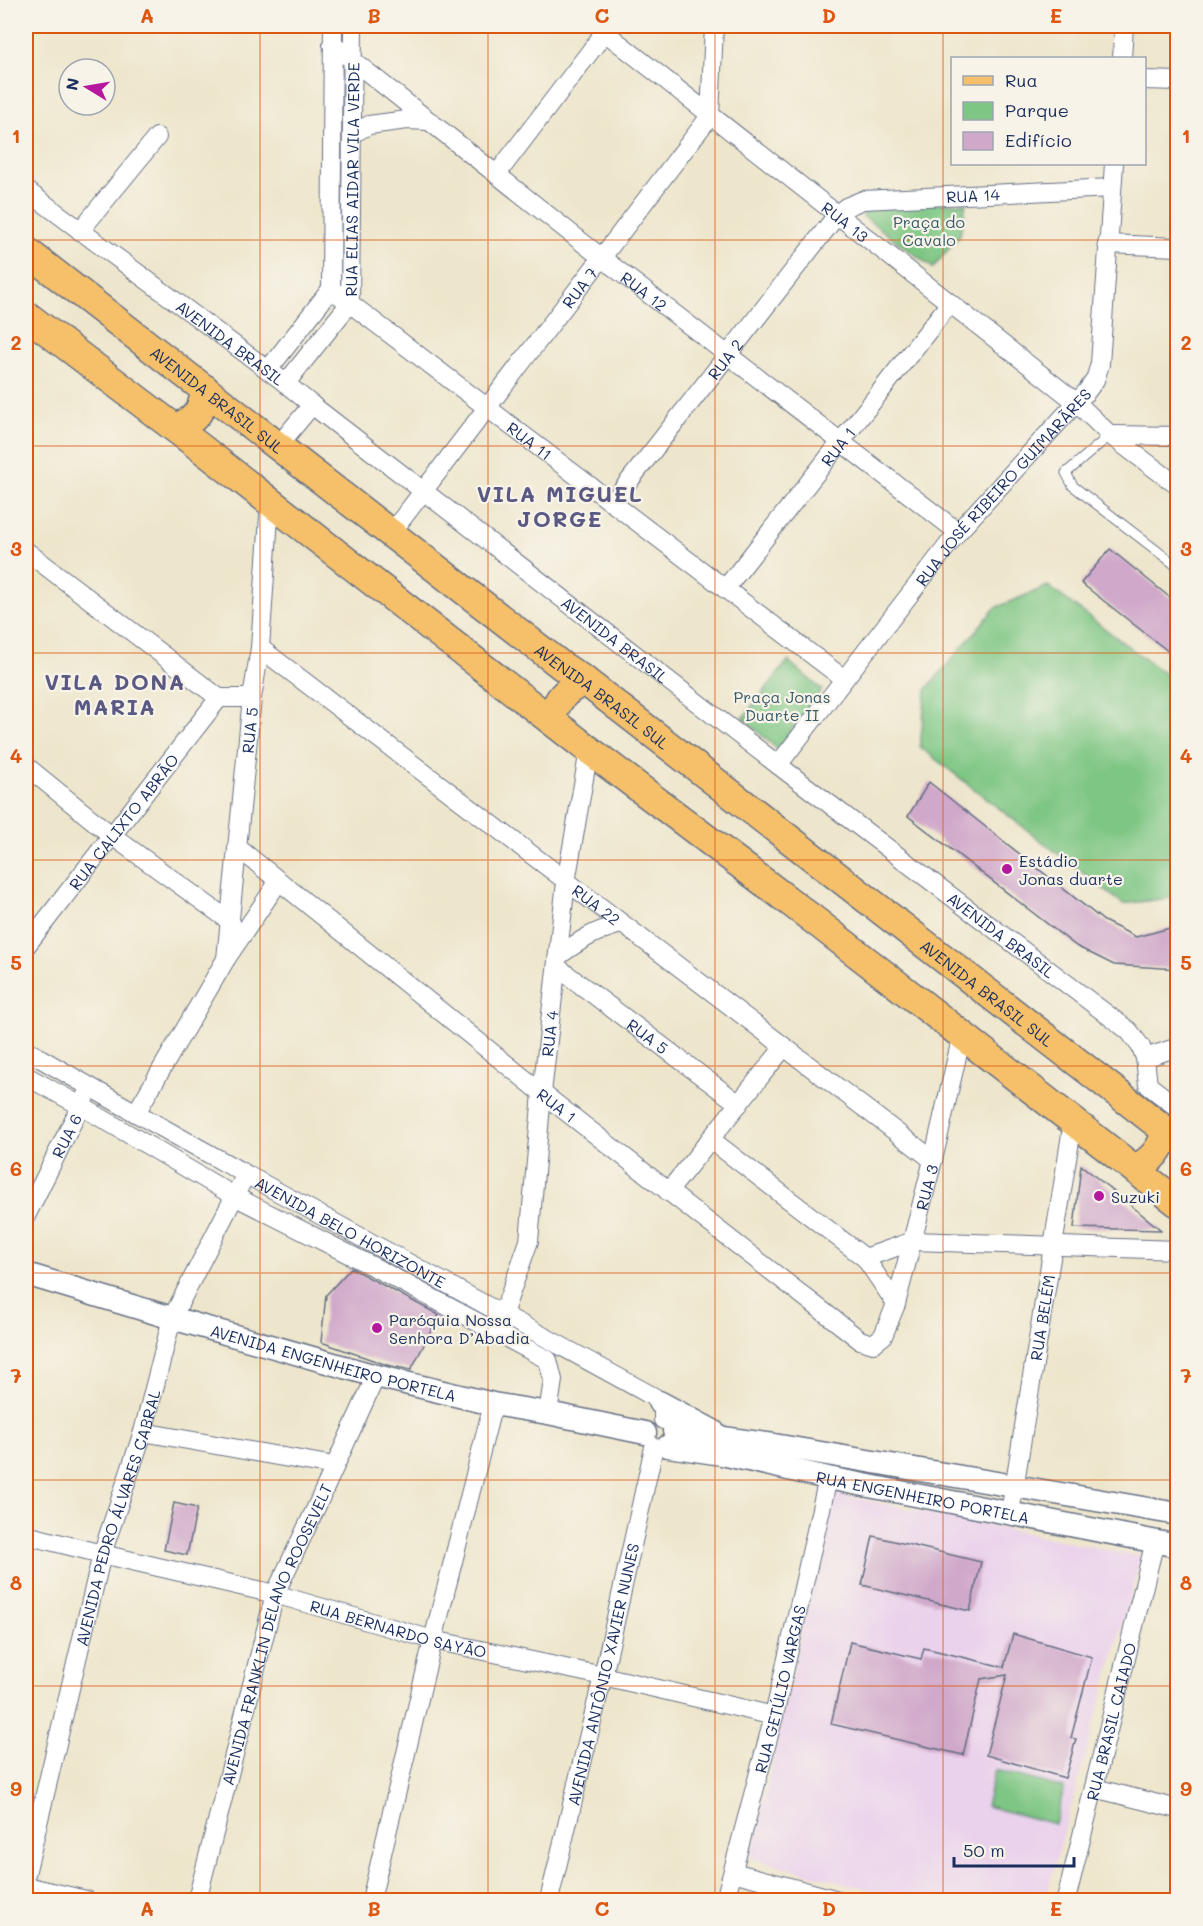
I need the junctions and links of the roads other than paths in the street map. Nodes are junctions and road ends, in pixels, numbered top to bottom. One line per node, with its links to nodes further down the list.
1 (333, 26): 6 (street, RUA ELIAS AIDAR VILA VERDE)
2 (352, 26): 8 (street, RUA ELIAS AIDAR VILA VERDE)
3 (714, 26): 11 (street)
4 (1124, 26): 7 (street)
5 (601, 29): 11 (street, RUA 13); 16 (street)
6 (332, 44): 8 (street, RUA 12); 25 (street, RUA ELIAS AIDAR VILA VERDE)
7 (1122, 57)
8 (353, 60): 12 (street, RUA 12); 13 (street, RUA ELIAS AIDAR VILA VERDE)
9 (1146, 80): 10 (street)
10 (1178, 81)
11 (710, 116): 19 (street, RUA 13); 24 (street, RUA 7)
12 (429, 121): 13 (street); 16 (street, RUA 12)
13 (352, 134): 26 (street, RUA ELIAS AIDAR VILA VERDE)
14 (157, 137): 20 (street)
15 (1114, 165): 17 (street, RUA JOSÉ RIBEIRO GUIMARÃRES)
16 (497, 174): 24 (street, RUA 12)
17 (1112, 188): 19 (street, RUA 14); 21 (street, RUA JOSÉ RIBEIRO GUIMARÃRES)
18 (26, 190): 20 (street, AVENIDA BRASIL)
19 (837, 215): 27 (street, RUA 13); 29 (street, RUA 2)
20 (80, 231): 30 (street, AVENIDA BRASIL)
21 (1107, 244): 22 (street); 33 (street, RUA JOSÉ RIBEIRO GUIMARÃRES)
22 (1178, 248)
23 (26, 251): 32 (main road, AVENIDA BRASIL SUL)
24 (602, 258): 29 (street, RUA 12); 36 (street, RUA 7)
25 (331, 289): 26 (street, RUA 11); 30 (street, RUA ELIAS AIDAR VILA VERDE)
26 (350, 303): 31 (street, RUA ELIAS AIDAR VILA VERDE); 36 (street, RUA 11)
27 (950, 303): 33 (street, RUA 13); 40 (street, RUA 1)
28 (26, 315): 37 (main road)
29 (728, 354): 40 (street, RUA 12); 46 (street, RUA 2)
30 (268, 370): 31 (street, AVENIDA BRASIL)
31 (286, 383): 34 (street, AVENIDA BRASIL)
32 (205, 389): 35 (main road, AVENIDA BRASIL SUL); 37 (main road)
33 (1076, 402): 38 (street, RUA 13); 48 (street, RUA JOSÉ RIBEIRO GUIMARÃRES)
34 (312, 405): 42 (street); 44 (street, AVENIDA BRASIL)
35 (230, 408): 41 (main road); 42 (main road, AVENIDA BRASIL SUL)
36 (488, 408): 44 (street, RUA 7); 46 (street, RUA 11)
37 (175, 428): 41 (main road)
38 (1110, 435): 39 (street); 43 (street, RUA 13); 50 (lane)
39 (1178, 436)
40 (841, 442): 48 (street, RUA 12); 51 (street, RUA 1)
41 (197, 445): 45 (main road)
42 (278, 446): 47 (main road, AVENIDA BRASIL SUL)
43 (1178, 486)
44 (424, 491): 47 (street, RUA 7); 60 (street, AVENIDA BRASIL)
45 (270, 502): 52 (street, RUA 5); 57 (main road)
46 (612, 503): 51 (street, RUA 11)
47 (392, 532): 53 (main road, AVENIDA BRASIL SUL)
48 (958, 532): 54 (street, RUA JOSÉ RIBEIRO GUIMARÃRES)
49 (26, 551): 55 (street)
50 (1178, 567)
51 (725, 589): 54 (street, RUA 11)
52 (260, 648): 56 (street, RUA 5); 65 (street, RUA 22)
53 (574, 674): 57 (main road); 58 (main road); 66 (main road, AVENIDA BRASIL SUL)
54 (844, 680): 60 (street, RUA JOSÉ RIBEIRO GUIMARÃRES)
55 (219, 698): 56 (street); 62 (street, RUA CALIXTO ABRÃO)
56 (252, 698): 63 (street, RUA 5)
57 (529, 703): 58 (main road)
58 (551, 720): 59 (main road)
59 (589, 750): 65 (street, RUA 4); 68 (main road)
60 (778, 765): 79 (street, AVENIDA BRASIL)
61 (26, 766): 62 (street)
62 (111, 835): 69 (street); 72 (street, RUA CALIXTO ABRÃO)
63 (237, 847): 64 (street, RUA 1); 69 (street, RUA 5)
64 (279, 881): 73 (street, RUA 5); 83 (street, RUA 1)
65 (566, 882): 70 (street, RUA 22); 74 (street, RUA 4)
66 (846, 884): 67 (main road, AVENIDA BRASIL SUL); 68 (main road)
67 (869, 902): 71 (main road); 82 (main road, AVENIDA BRASIL SUL)
68 (814, 920): 71 (main road)
69 (231, 922): 73 (street, RUA 5)
70 (621, 924): 74 (street); 76 (street, RUA 22)
71 (838, 939): 75 (main road)
72 (26, 946)
73 (226, 959): 86 (street, RUA 5)
74 (557, 961): 83 (street, RUA 4); 84 (street, RUA 5)
75 (962, 1035): 87 (main road); 90 (street, RUA 3)
76 (784, 1047): 84 (street); 90 (street, RUA 22)
77 (1178, 1047): 79 (street)
78 (26, 1050): 81 (street, AVENIDA BELO HORIZONTE)
79 (1145, 1058): 82 (street, AVENIDA BRASIL)
80 (26, 1076): 85 (street, AVENIDA BELO HORIZONTE)
81 (90, 1088): 85 (street, RUA 6); 86 (street, AVENIDA BELO HORIZONTE)
82 (1139, 1093): 88 (main road, AVENIDA BRASIL SUL)
83 (542, 1094): 93 (street, RUA 1); 103 (street, RUA 4)
84 (739, 1104): 89 (street)
85 (81, 1106): 94 (street, AVENIDA BELO HORIZONTE); 96 (street, RUA 6)
86 (136, 1113): 91 (street, AVENIDA BELO HORIZONTE)
87 (1073, 1122): 92 (main road); 98 (street, RUA BELÉM)
88 (1175, 1133): 92 (main road)
89 (710, 1140): 93 (street); 100 (street)
90 (933, 1160): 97 (street, RUA 3)
91 (245, 1176): 94 (street, AVENIDA PEDRO ÁLVARES CABRAL); 103 (street, AVENIDA BELO HORIZONTE)
92 (1145, 1177): 95 (main road)
93 (668, 1192): 105 (street, RUA 1)
94 (234, 1196): 104 (street, AVENIDA PEDRO ÁLVARES CABRAL); 108 (street, AVENIDA BELO HORIZONTE)
95 (1178, 1203)
96 (26, 1216)
97 (913, 1241): 98 (street); 100 (street); 102 (street, RUA 3)
98 (1053, 1246): 99 (street); 114 (street, RUA BELÉM)
99 (1178, 1250)
100 (866, 1258): 102 (street)
101 (26, 1274): 104 (street, AVENIDA ENGENHEIRO PORTELA)
102 (896, 1304): 105 (street, RUA 3)
103 (503, 1314): 109 (street, AVENIDA BELO HORIZONTE)
104 (172, 1318): 106 (street, AVENIDA ENGENHEIRO PORTELA); 110 (street, AVENIDA PEDRO ÁLVARES CABRAL)
105 (883, 1336)
106 (376, 1376): 107 (street, AVENIDA ENGENHEIRO PORTELA); 112 (street, AVENIDA FRANKLIN DELANO ROOSEVELT)
107 (493, 1404): 108 (street, AVENIDA ENGENHEIRO PORTELA); 122 (street)
108 (548, 1413): 109 (street, AVENIDA ENGENHEIRO PORTELA)
109 (661, 1430): 111 (street, RUA ENGENHEIRO PORTELA); 111 (street); 113 (street, RUA ENGENHEIRO PORTELA); 123 (street, AVENIDA ANTÔNIO XAVIER NUNES)
110 (143, 1432): 112 (street); 120 (street, AVENIDA PEDRO ÁLVARES CABRAL)
111 (725, 1437): 114 (street, RUA ENGENHEIRO PORTELA)
112 (334, 1466): 121 (street, AVENIDA FRANKLIN DELANO ROOSEVELT)
113 (828, 1478): 115 (street, RUA ENGENHEIRO PORTELA); 124 (street, RUA GETÚLIO VARGAS)
114 (1015, 1487): 115 (street, RUA BELÉM); 116 (street, RUA ENGENHEIRO PORTELA)
115 (1010, 1513): 118 (street, RUA ENGENHEIRO PORTELA)
116 (1178, 1514)
117 (26, 1535): 120 (street, RUA BERNARDO SAYÃO)
118 (1155, 1541): 119 (street, RUA ENGENHEIRO PORTELA); 125 (street, RUA BRASIL CAIADO)
119 (1178, 1546)
120 (102, 1554): 121 (street, RUA BERNARDO SAYÃO); 128 (street, AVENIDA PEDRO ÁLVARES CABRAL)
121 (274, 1594): 122 (street, RUA BERNARDO SAYÃO); 131 (street, AVENIDA FRANKLIN DELANO ROOSEVELT)
122 (433, 1640): 123 (street, RUA BERNARDO SAYÃO); 132 (street)
123 (603, 1676): 124 (street, RUA BERNARDO SAYÃO); 133 (street, AVENIDA ANTÔNIO XAVIER NUNES)
124 (774, 1716): 127 (street, RUA GETÚLIO VARGAS)
125 (1094, 1788): 126 (street); 136 (street, RUA BRASIL CAIADO)
126 (1178, 1809)
127 (733, 1872): 134 (street, RUA GETÚLIO VARGAS); 135 (street)
128 (26, 1874)
129 (26, 1886): 130 (street)
130 (86, 1900)
131 (197, 1900)
132 (371, 1900)
133 (549, 1900)
134 (725, 1900)
135 (838, 1900)
136 (1066, 1900)

